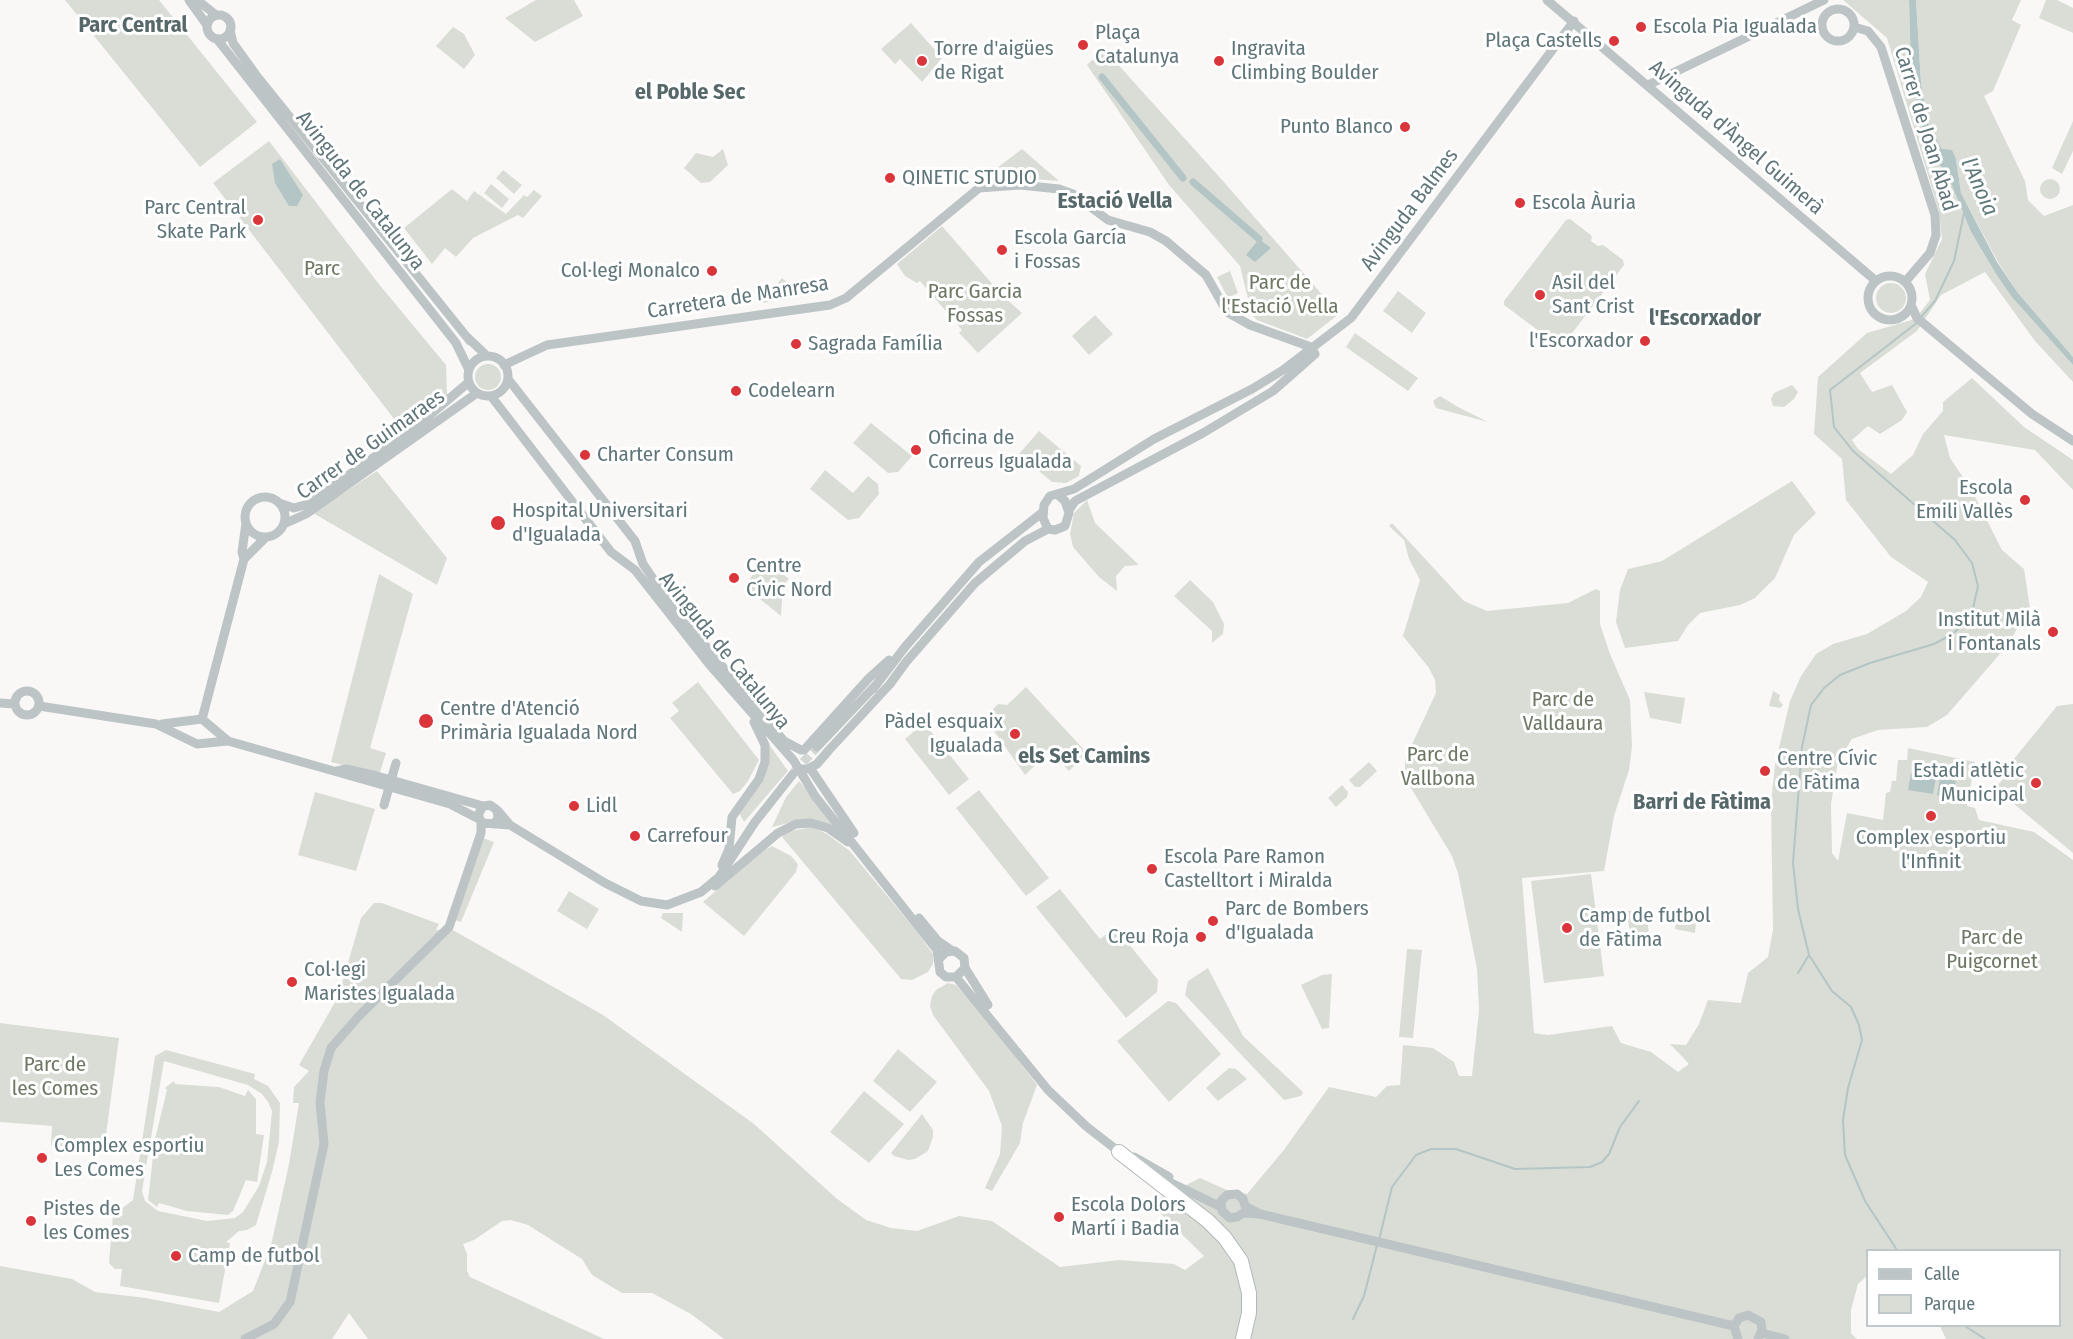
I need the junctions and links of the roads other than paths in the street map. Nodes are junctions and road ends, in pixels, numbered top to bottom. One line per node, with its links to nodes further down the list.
1 (189, 0): 9 (street)
2 (197, 0): 7 (street)
3 (1546, 0): 8 (street, Avinguda d'Àngel Guimerà)
4 (1824, 0): 13 (street)
5 (1832, 0): 6 (street)
6 (1834, 10): 10 (street); 10 (street)
7 (216, 15): 9 (street); 11 (street)
8 (1574, 21): 13 (street, Avinguda d'Àngel Guimerà); 19 (street, Avinguda Balmes)
9 (207, 25): 12 (street)
10 (1854, 27): 15 (street, Carrer de Joan Abad)
11 (230, 30): 12 (street); 18 (street, Avinguda de Catalunya)
12 (217, 39): 22 (street, Avinguda de Catalunya)
13 (1648, 85): 14 (street, Avinguda d'Àngel Guimerà)
14 (1876, 281): 15 (street); 16 (street)
15 (1905, 282): 16 (street)
16 (1912, 315): 27 (street)
17 (458, 319): 18 (street)
18 (470, 341): 20 (street)
19 (1313, 351): 21 (street, Carretera de Manresa); 28 (street, Avinguda Balmes); 30 (street, Avinguda Balmes)
20 (487, 356): 21 (street); 22 (street)
21 (504, 365): 23 (street)
22 (469, 370): 24 (street)
23 (508, 379): 26 (street); 52 (street, Avinguda de Catalunya)
24 (469, 382): 25 (street); 29 (street, Carrer de Guimaraes)
25 (477, 393): 26 (street); 33 (street, Carrer de Guimaraes)
26 (491, 396): 43 (street, Avinguda de Catalunya)
27 (2073, 441)
28 (1057, 494): 30 (street); 31 (street)
29 (279, 503): 32 (street); 33 (street)
30 (1068, 510): 34 (street)
31 (1043, 512): 34 (street); 37 (street)
32 (246, 523): 35 (street); 36 (street)
33 (284, 524): 35 (street)
34 (1048, 529): 38 (street)
35 (266, 537): 36 (street)
36 (244, 558): 44 (street)
37 (905, 647): 39 (street); 52 (street)
38 (916, 650): 39 (street); 53 (street)
39 (873, 689): 51 (street)
40 (0, 703): 41 (street)
41 (15, 704): 42 (street); 42 (street)
42 (39, 706): 46 (street)
43 (748, 709): 53 (street, Avinguda de Catalunya); 67 (street)
44 (202, 719): 45 (street); 47 (street)
45 (190, 721): 46 (street); 48 (street)
46 (156, 724): 48 (street)
47 (211, 726): 49 (street); 50 (street)
48 (188, 739): 50 (street)
49 (228, 741): 50 (street); 55 (street)
50 (206, 742)
51 (817, 747)
52 (802, 750): 53 (street); 53 (street)
53 (802, 767): 66 (street, Avinguda de Catalunya); 67 (street); 69 (street, Avinguda de Catalunya)
54 (394, 768): 57 (street); 58 (street); 59 (street)
55 (337, 771): 56 (street); 57 (street)
56 (354, 778): 57 (street); 58 (street)
57 (377, 781): 58 (street); 61 (street)
58 (390, 784): 59 (street); 60 (street); 61 (street)
59 (404, 787): 60 (street); 61 (street); 64 (street)
60 (417, 789): 62 (street)
61 (385, 801)
62 (483, 806): 63 (street); 64 (street)
63 (498, 812): 64 (street); 65 (street)
64 (486, 823): 65 (street); 79 (street)
65 (510, 825): 68 (street)
66 (864, 855): 68 (street); 70 (street, Avinguda de Catalunya)
67 (719, 878): 68 (street)
68 (703, 890)
69 (951, 950): 70 (street); 71 (street)
70 (938, 960): 72 (street)
71 (965, 968): 72 (street); 74 (street)
72 (956, 977): 73 (street)
73 (1119, 1152): 75 (street); 80 (highway)
74 (1225, 1197): 75 (street); 76 (street)
75 (1221, 1207): 76 (street)
76 (1244, 1210): 77 (street)
77 (1734, 1326): 78 (street); 81 (street)
78 (1760, 1336): 82 (street)
79 (246, 1339)
80 (1243, 1339)
81 (1738, 1339)
82 (1785, 1339)

